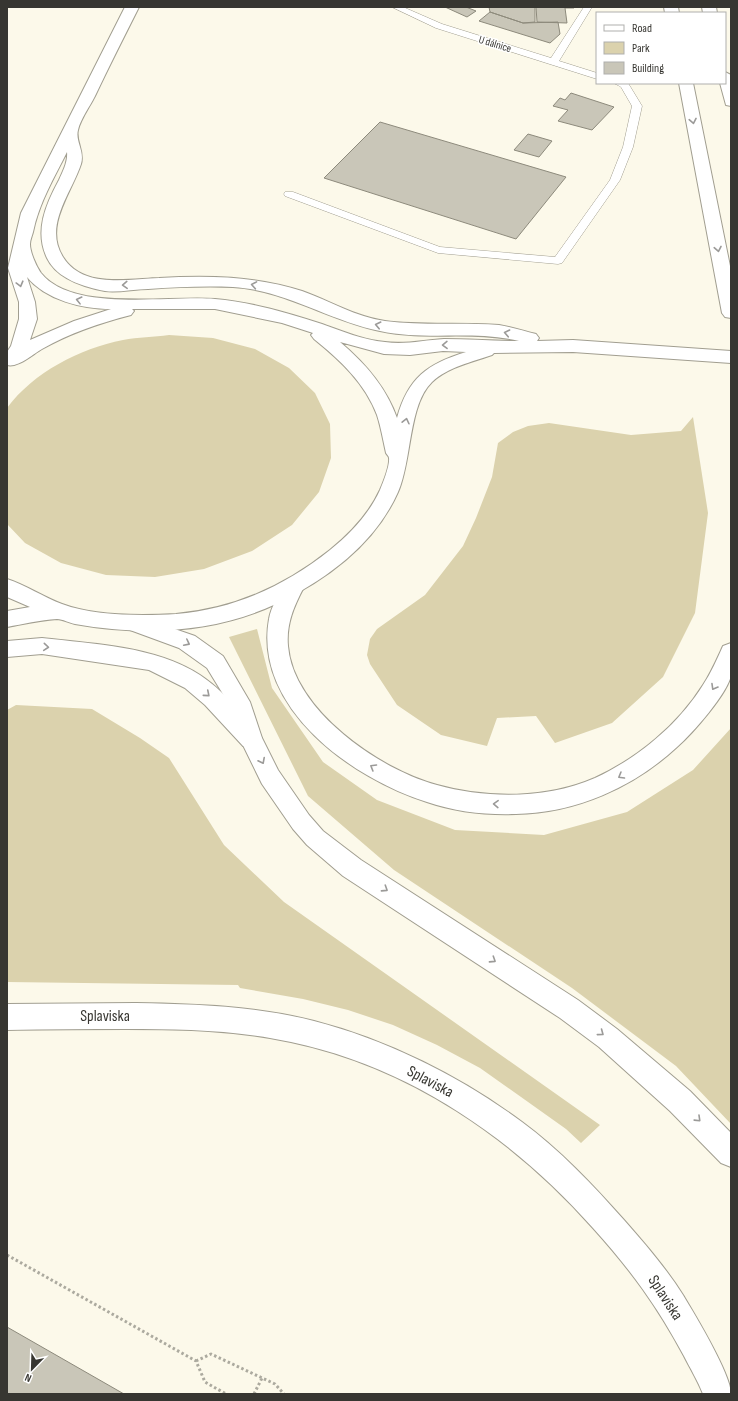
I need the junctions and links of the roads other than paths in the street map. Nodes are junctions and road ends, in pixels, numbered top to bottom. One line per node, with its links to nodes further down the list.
1 (132, 7): 10 (main road)
2 (396, 7): 4 (lane, U dálnice)
3 (588, 7): 4 (lane)
4 (553, 62): 5 (lane, U dálnice)
5 (596, 76)
6 (726, 80): 9 (main road)
7 (622, 84): 11 (lane)
8 (686, 84): 14 (main road, one-way to 14)
9 (731, 102)
10 (70, 131): 12 (main road); 16 (main road, one-way to 10)
11 (289, 194)
12 (22, 246): 13 (main road, one-way to 12); 19 (main road, one-way to 19)
13 (159, 305): 15 (main road); 19 (main road)
14 (731, 313)
15 (306, 325): 17 (main road, one-way to 15); 20 (main road)
16 (573, 346): 17 (main road); 18 (main road)
17 (498, 347): 20 (main road, one-way to 17)
18 (731, 357)
19 (9, 361)
20 (398, 459): 22 (main road)
21 (7, 587): 23 (main road)
22 (294, 587): 25 (main road); 27 (main road, one-way to 22)
23 (59, 611): 24 (main road); 25 (main road)
24 (7, 619)
25 (138, 624): 28 (main road, one-way to 28)
26 (7, 649): 28 (main road, one-way to 28)
27 (731, 652)
28 (251, 739): 30 (main road, one-way to 30)
29 (7, 1017): 31 (main road, Splaviska)
30 (731, 1153)
31 (718, 1394)

